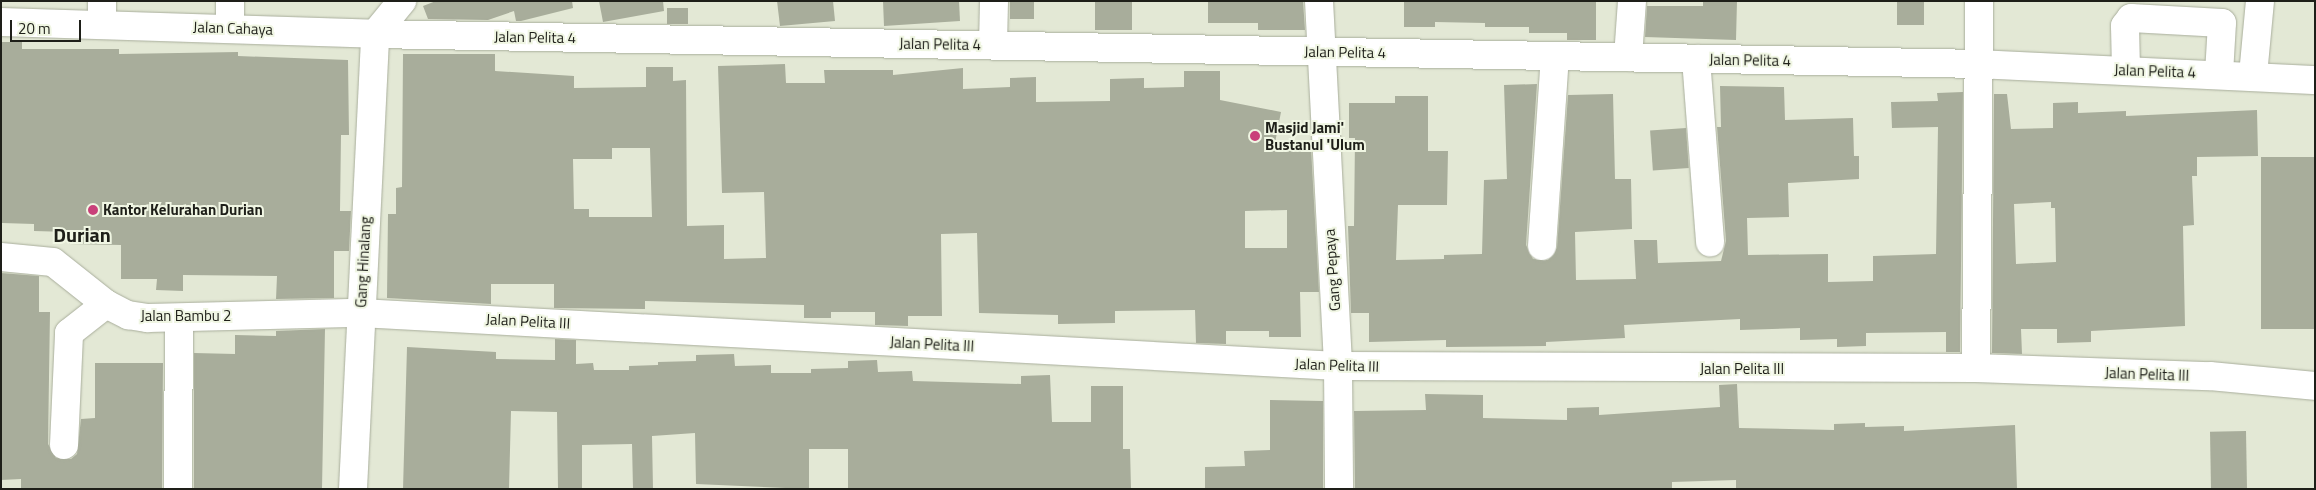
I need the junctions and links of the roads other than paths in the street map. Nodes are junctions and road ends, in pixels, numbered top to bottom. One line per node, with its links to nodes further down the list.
1 (402, 1): 11 (street)
2 (994, 1): 12 (street)
3 (1319, 1): 13 (street, Gang Pepaya)
4 (1632, 1): 15 (street)
5 (1979, 1): 17 (street)
6 (2260, 1): 20 (street)
7 (2222, 12): 18 (street); 19 (street)
8 (102, 13): 9 (street, Jalan Cahaya); 10 (street, Jalan Cahaya)
9 (230, 14): 11 (street, Jalan Cahaya)
10 (1, 22)
11 (375, 34): 12 (street, Jalan Pelita 4); 26 (street, Gang Hinalang)
12 (993, 45): 13 (street, Jalan Pelita 4)
13 (1318, 52): 14 (street, Jalan Pelita 4); 28 (street, Gang Pepaya)
14 (1555, 56): 15 (street, Jalan Pelita 4); 23 (street)
15 (1628, 57): 16 (street, Jalan Pelita 4)
16 (1696, 59): 17 (street, Jalan Pelita 4); 22 (street)
17 (1975, 64): 18 (street, Jalan Pelita 4); 29 (street)
18 (2126, 70): 19 (street, Jalan Pelita 4)
19 (2219, 73): 20 (street, Jalan Pelita 4)
20 (2253, 75): 21 (street, Jalan Pelita 4)
21 (2315, 80)
22 (1710, 242)
23 (1542, 246)
24 (1, 257): 25 (street, Jalan Bambu 2)
25 (106, 304): 27 (street, Jalan Bambu 2); 31 (street)
26 (360, 313): 27 (street, Jalan Bambu 2); 28 (street, Jalan Pelita III); 33 (street, Gang Hinalang)
27 (179, 318): 32 (street)
28 (1338, 366): 29 (street, Jalan Pelita III); 34 (street, Gang Pepaya)
29 (1976, 368): 30 (street, Jalan Pelita III)
30 (2315, 386)
31 (64, 445)
32 (178, 489)
33 (353, 489)
34 (1339, 489)

